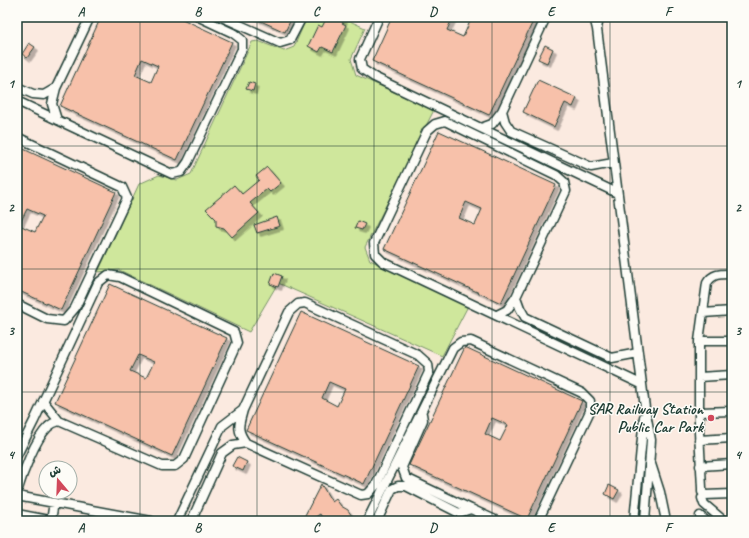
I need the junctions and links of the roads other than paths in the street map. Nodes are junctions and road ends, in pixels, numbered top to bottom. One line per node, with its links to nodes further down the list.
1 (90, 17): 11 (street)
2 (199, 17): 14 (street)
3 (222, 17): 4 (street)
4 (302, 17)
5 (379, 17): 15 (street)
6 (546, 17): 13 (street)
7 (594, 17): 9 (street)
8 (599, 17): 9 (street)
9 (596, 29): 17 (street)
10 (17, 87): 11 (street)
11 (56, 88): 14 (street)
12 (17, 101): 14 (street)
13 (502, 111): 15 (street); 17 (street)
14 (57, 120)
15 (481, 128): 18 (street)
16 (17, 137): 25 (street)
17 (614, 163): 18 (street)
18 (617, 193): 29 (street)
19 (732, 274): 23 (street)
20 (516, 297): 24 (street); 24 (street); 29 (street)
21 (17, 304): 25 (street)
22 (732, 311): 23 (street)
23 (703, 313): 28 (street)
24 (497, 316): 32 (street)
25 (64, 321): 26 (street)
26 (74, 333): 33 (street); 40 (street)
27 (732, 340): 28 (street)
28 (699, 341): 31 (street)
29 (638, 353): 32 (street)
30 (732, 376): 31 (street)
31 (699, 377): 39 (street)
32 (642, 384): 35 (street)
33 (43, 401): 40 (street); 44 (street)
34 (412, 408): 36 (street); 37 (street); 43 (street)
35 (645, 408): 45 (street); 65 (street)
36 (243, 410): 43 (street); 59 (street)
37 (422, 411): 54 (street); 61 (street); 64 (street)
38 (732, 411): 39 (street)
39 (699, 412): 42 (street)
40 (59, 421): 48 (street)
41 (732, 438): 42 (street)
42 (699, 440): 47 (street)
43 (246, 443): 60 (street)
44 (17, 455)
45 (650, 458): 66 (street); 67 (street)
46 (732, 464): 47 (street)
47 (700, 466): 51 (street)
48 (18, 479): 49 (street)
49 (17, 492)
50 (732, 494): 51 (street)
51 (705, 495): 68 (street)
52 (17, 496): 53 (street)
53 (54, 502): 56 (street); 57 (street)
54 (471, 509): 62 (street); 63 (street)
55 (17, 514): 57 (street)
56 (134, 519): 58 (street)
57 (52, 521)
58 (151, 521)
59 (177, 521)
60 (196, 521)
61 (367, 521)
62 (378, 521)
63 (497, 521)
64 (538, 521)
65 (634, 521)
66 (645, 521)
67 (666, 521)
68 (724, 521)

